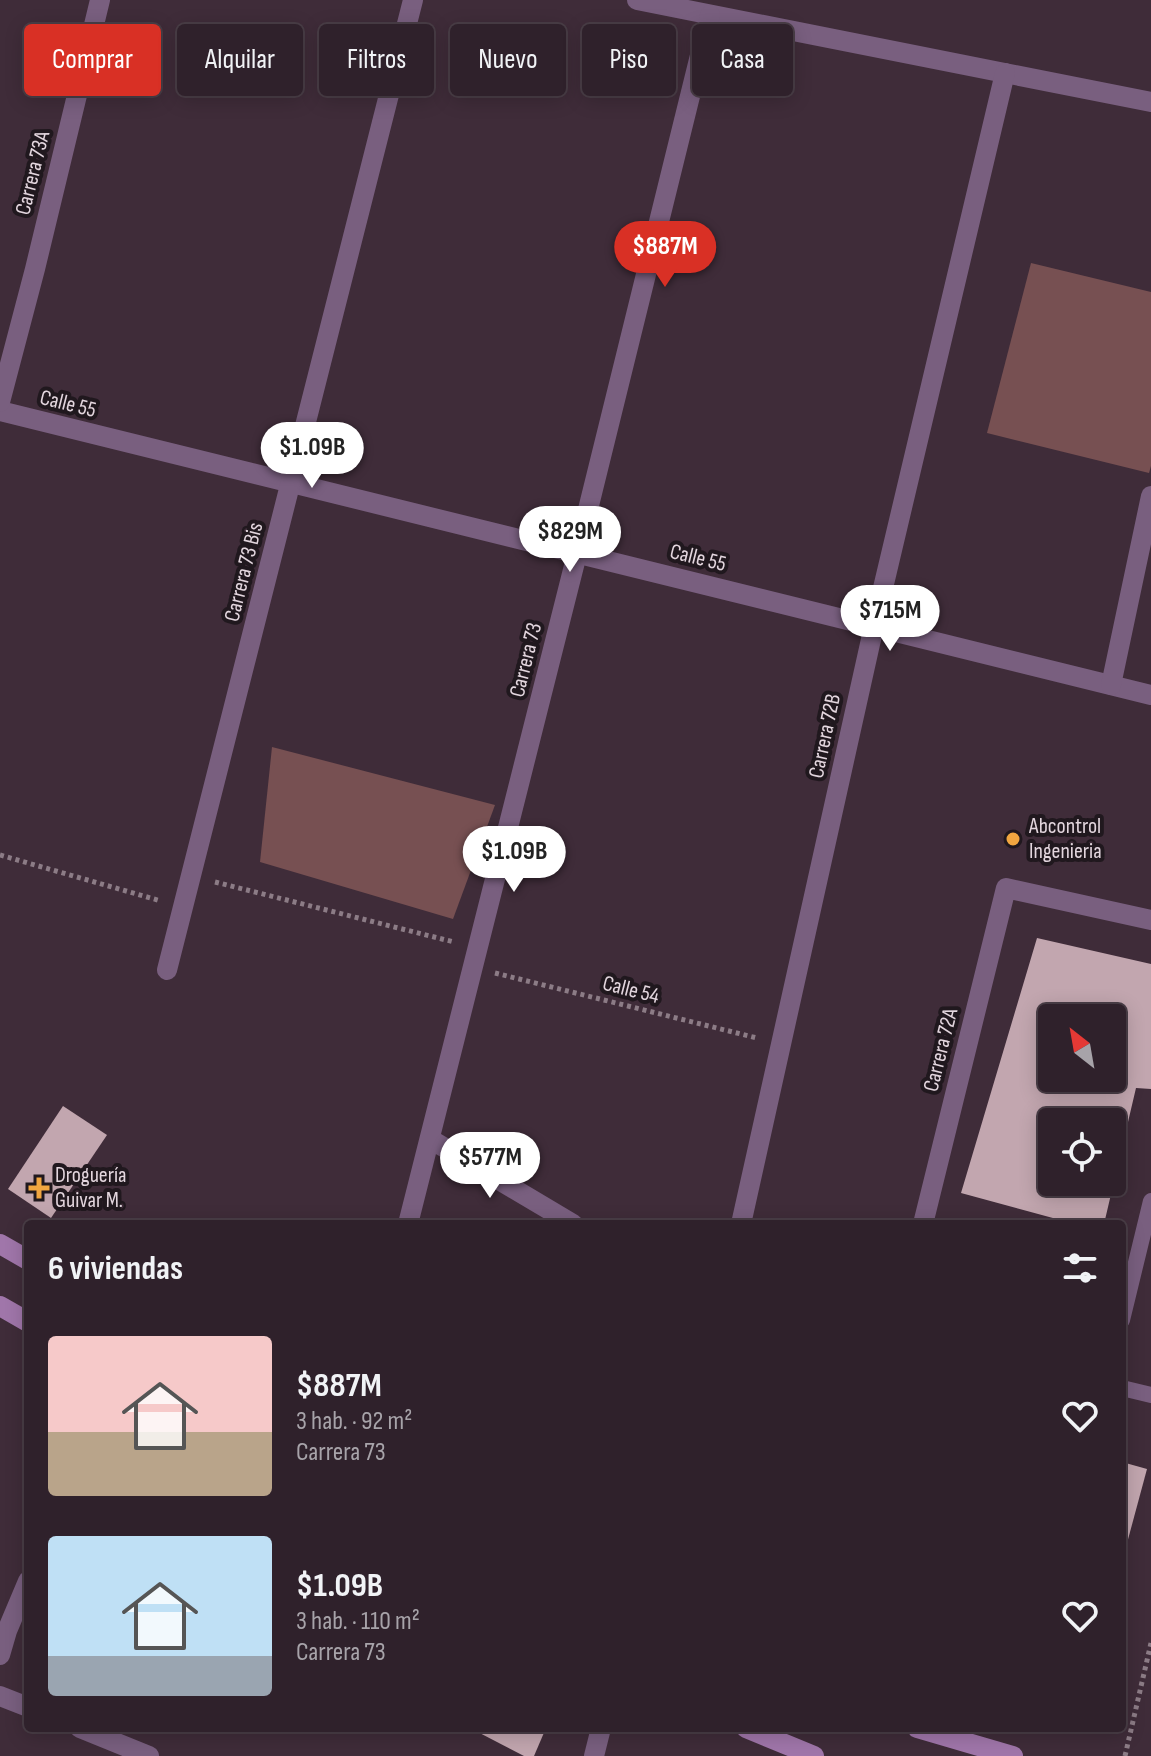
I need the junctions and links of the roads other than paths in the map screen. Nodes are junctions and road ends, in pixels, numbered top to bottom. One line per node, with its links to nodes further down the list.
1 (100, 0): 7 (street, Carrera 73A)
2 (413, 0): 9 (street, Carrera 73 Bis)
3 (637, 0): 4 (street)
4 (710, 15): 5 (street); 11 (street, Carrera 73)
5 (1005, 73): 6 (street); 12 (street, Carrera 72B)
6 (1151, 102)
7 (0, 402)
8 (0, 411): 9 (street, Calle 55)
9 (291, 483): 11 (street, Calle 55); 16 (street, Carrera 73 Bis)
10 (1151, 496): 13 (street)
11 (577, 554): 12 (street, Calle 55); 17 (street, Carrera 73)
12 (874, 626): 13 (street, Calle 55); 21 (street, Carrera 72B)
13 (1111, 685): 14 (street, Calle 55)
14 (1151, 695)
15 (1151, 920): 22 (street, Carrera 72A)
16 (167, 970)
17 (430, 1139): 19 (street, Carrera 73); 20 (street)
18 (1151, 1201): 25 (lane)
19 (409, 1220)
20 (566, 1220)
21 (742, 1220)
22 (924, 1220)
23 (0, 1244): 24 (main road)
24 (24, 1258)
25 (1126, 1304)
26 (0, 1306): 27 (main road)
27 (24, 1320)
28 (1126, 1389): 29 (lane)
29 (1151, 1395)
30 (24, 1591): 31 (street)
31 (0, 1655)
32 (0, 1696): 33 (street)
33 (24, 1705)
34 (90, 1732): 39 (street)
35 (600, 1732): 40 (street)
36 (753, 1732): 38 (main road)
37 (931, 1732): 42 (main road)
38 (787, 1752): 41 (main road)
39 (149, 1756)
40 (594, 1756)
41 (814, 1756)
42 (1013, 1756)

